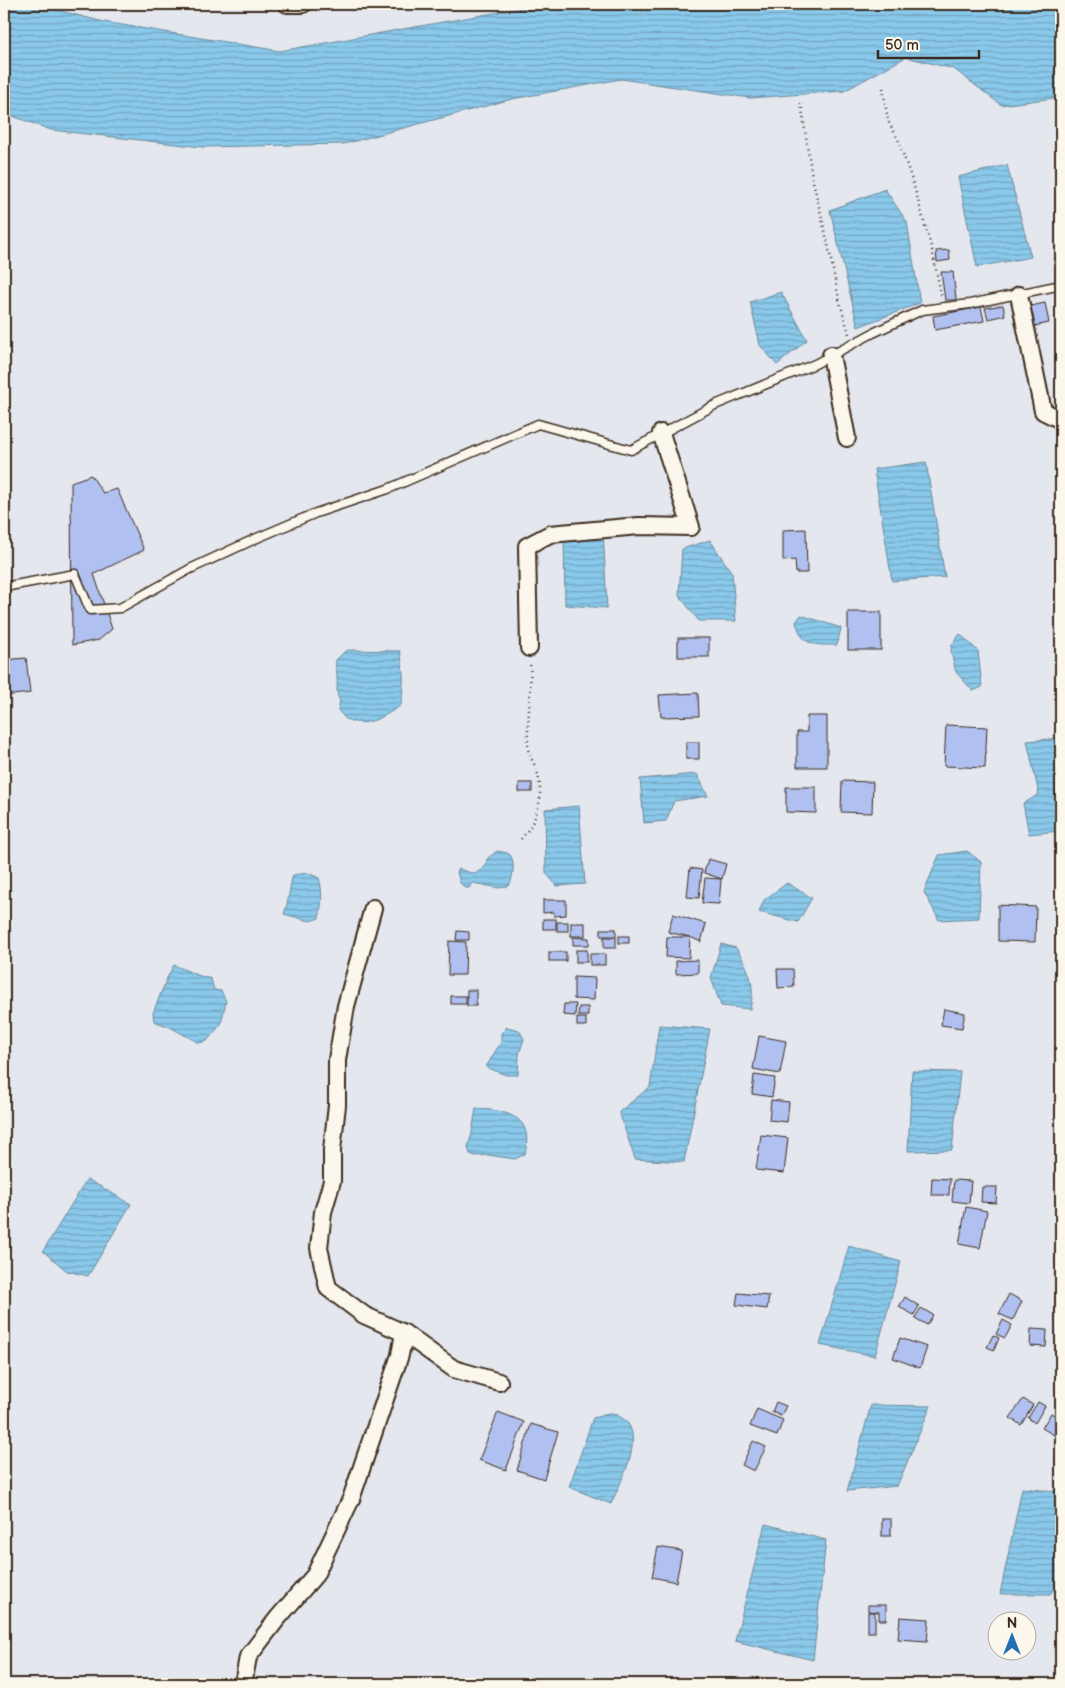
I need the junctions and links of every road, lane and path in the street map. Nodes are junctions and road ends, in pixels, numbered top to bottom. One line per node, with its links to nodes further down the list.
1 (287, 4): 2 (street)
2 (303, 4)
3 (882, 88): 7 (path)
4 (801, 103): 8 (path)
5 (1061, 285): 6 (lane)
6 (1019, 295): 7 (lane); 10 (street)
7 (944, 308): 8 (lane)
8 (852, 344): 9 (lane)
9 (831, 355): 11 (lane); 12 (street)
10 (1061, 420)
11 (661, 433): 13 (lane); 14 (street)
12 (847, 438)
13 (4, 587)
14 (529, 648): 15 (path)
15 (521, 839)
16 (373, 908): 17 (street)
17 (404, 1333): 18 (street); 19 (street)
18 (499, 1382)
19 (244, 1684)

